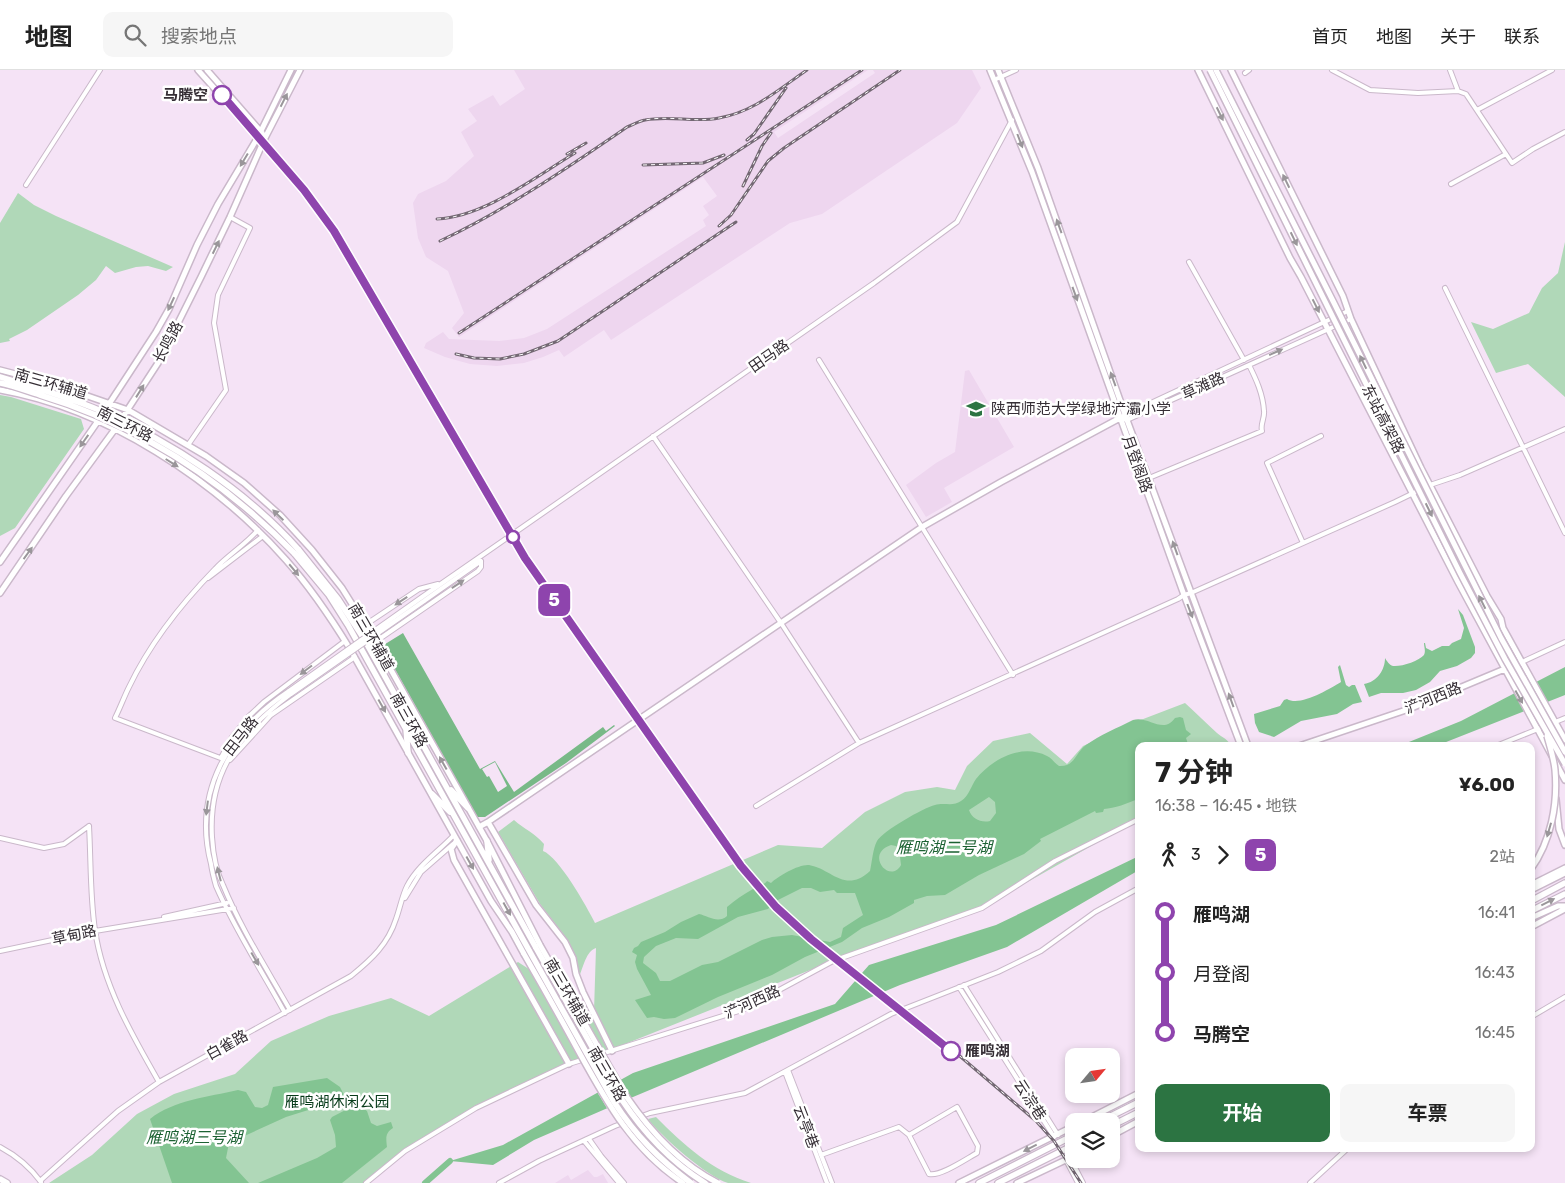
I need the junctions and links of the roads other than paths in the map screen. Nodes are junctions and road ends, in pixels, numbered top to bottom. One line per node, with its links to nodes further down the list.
1 (100, 70): 27 (street)
2 (198, 70): 23 (main road)
3 (207, 70): 21 (main road)
4 (292, 70): 21 (main road, 长鸣路)
5 (300, 70): 24 (main road, 长鸣路, one-way to 5)
6 (990, 70): 17 (main road, 月登阁路)
7 (998, 70): 16 (main road, 月登阁路)
8 (1016, 70): 16 (street)
9 (1198, 70): 33 (main road, one-way to 33)
10 (1210, 70): 85 (main road, 东站高架路, one-way to 85, bridge)
11 (1216, 70): 86 (main road, 东站高架路, one-way to 11, bridge)
12 (1231, 70): 31 (main road, one-way to 12)
13 (1332, 70): 18 (street)
14 (1450, 70): 18 (street)
15 (1552, 70): 19 (street)
16 (1001, 77): 17 (street); 44 (main road, 月登阁路, one-way to 16)
17 (994, 80): 20 (main road, 月登阁路)
18 (1458, 91): 19 (street)
19 (1477, 110): 25 (street)
20 (1012, 120): 45 (main road, 月登阁路, one-way to 45); 49 (street, 田马路)
21 (261, 131): 23 (main road, 长鸣路); 24 (main road)
22 (1565, 132): 25 (street)
23 (258, 137): 24 (main road); 42 (main road, 长鸣路, one-way to 42)
24 (265, 138): 28 (main road, 长鸣路)
25 (1506, 154): 26 (street)
26 (1450, 184)
27 (26, 185)
28 (230, 218): 43 (main road, 长鸣路, one-way to 28); 51 (street)
29 (1189, 262): 36 (street)
30 (1445, 288): 52 (street)
31 (1348, 311): 32 (main road); 33 (street, 草滩路)
32 (1350, 319): 34 (street, 草滩路); 54 (main road)
33 (1325, 323): 34 (main road); 36 (street, 草滩路)
34 (1328, 329): 37 (street, 草滩路, one-way to 34); 55 (main road)
35 (819, 360): 56 (street)
36 (1244, 360): 44 (street, 草滩路)
37 (1249, 365): 44 (street, 草滩路); 53 (street)
38 (0, 370): 42 (main road, 南三环辅道)
39 (0, 377): 61 (highway, 南三环路, bridge)
40 (0, 383): 61 (highway, 南三环路, bridge)
41 (0, 390): 46 (main road, 南三环辅道)
42 (110, 402): 43 (main road, 南三环辅道); 46 (main road, 长鸣路)
43 (128, 410): 47 (main road, 长鸣路); 51 (main road, 南三环辅道)
44 (1126, 417): 45 (street); 53 (main road, 月登阁路)
45 (1120, 418): 56 (main road); 69 (main road, 月登阁路)
46 (98, 421): 47 (main road, 南三环辅道); 64 (main road, 长鸣路, one-way to 64)
47 (115, 430): 57 (main road, 南三环辅道, one-way to 57); 67 (main road, 长鸣路, one-way to 47)
48 (1565, 430): 52 (street)
49 (653, 436): 62 (street, 田马路); 71 (street)
50 (1322, 436): 60 (street)
51 (188, 445): 72 (main road, 南三环辅道, one-way to 51)
52 (1523, 447): 54 (street); 58 (street)
53 (1149, 478): 68 (main road, 月登阁路, one-way to 53)
54 (1430, 484): 55 (street); 77 (main road)
55 (1413, 493): 60 (street); 78 (main road)
56 (922, 527): 71 (main road); 79 (street)
57 (258, 530): 59 (main road, 南三环辅道); 65 (street)
58 (1565, 532)
59 (263, 536): 65 (street); 73 (main road, 南三环辅道, one-way to 73)
60 (1303, 543): 68 (street)
61 (296, 551): 83 (highway, 南三环路); 100 (highway, 南三环路)
62 (484, 554): 63 (street); 66 (street, 田马路)
63 (481, 561): 70 (street, 田马路); 74 (street, one-way to 63)
64 (0, 562)
65 (202, 583): 96 (street)
66 (440, 584): 70 (street, 田马路); 72 (street, one-way to 72)
67 (0, 593)
68 (1191, 593): 69 (street); 89 (main road, 月登阁路, one-way to 68)
69 (1184, 595): 79 (street); 88 (main road, 月登阁路, one-way to 88)
70 (423, 599): 80 (street, 田马路, bridge)
71 (781, 622): 92 (street); 107 (main road)
72 (365, 625): 74 (main road, 南三环辅道)
73 (345, 641): 76 (main road, 南三环辅道); 96 (street, one-way to 96)
74 (375, 642): 104 (main road, 南三环辅道, one-way to 74)
75 (1565, 642): 77 (street, 浐河西路)
76 (355, 658): 95 (main road, 南三环辅道, one-way to 95); 98 (street)
77 (1522, 663): 78 (main road, 浐河西路); 82 (main road)
78 (1505, 671): 84 (main road, one-way to 84); 90 (main road, 浐河西路)
79 (1013, 675): 92 (street)
80 (290, 692): 96 (street, 田马路); 98 (street, 田马路)
81 (1565, 718): 82 (street)
82 (1555, 722): 84 (street); 87 (main road)
83 (406, 727): 95 (highway); 105 (highway, 南三环路)
84 (1538, 730): 91 (street); 99 (main road)
85 (1546, 731): 97 (main road, 东站高架路, bridge); 101 (main road, bridge)
86 (1557, 738): 93 (main road, bridge); 94 (main road, 东站高架路, bridge)
87 (1565, 740)
88 (1239, 742)
89 (1247, 742)
90 (1311, 742)
91 (1506, 742)
92 (859, 743): 103 (street)
93 (1565, 744)
94 (1565, 752)
95 (408, 753): 102 (main road, 南三环辅道)
96 (222, 758): 124 (street, 田马路, one-way to 124)
97 (1565, 764)
98 (225, 765): 123 (street, 田马路, one-way to 98)
99 (1565, 780)
100 (444, 783): 104 (highway); 114 (highway, 南三环路)
101 (1556, 793): 112 (main road, bridge); 113 (main road, one-way to 113, bridge)
102 (432, 794): 105 (highway); 109 (main road, 南三环辅道)
103 (756, 806)
104 (468, 808): 108 (main road, 南三环辅道)
105 (455, 816): 135 (highway, 南三环路, one-way to 135)
106 (1135, 821): 142 (street, 浐河西路)
107 (488, 822): 108 (main road); 142 (main road)
108 (479, 827): 111 (main road, 南三环辅道)
109 (456, 837): 135 (main road, 南三环辅道, one-way to 135); 139 (street, 白雀路); 143 (main road)
110 (0, 838): 132 (street)
111 (487, 841): 114 (highway); 133 (main road, 南三环辅道)
112 (1565, 845)
113 (1535, 861)
114 (490, 864): 133 (highway, 南三环路)
115 (1565, 868): 117 (main road)
116 (1565, 873): 119 (main road)
117 (1535, 883)
118 (1565, 883): 122 (highway)
119 (1535, 888)
120 (1135, 890): 136 (street)
121 (1565, 894): 128 (highway, one-way to 121)
122 (1535, 899)
123 (231, 902): 124 (street); 126 (street, 田马路)
124 (225, 903): 127 (street, 田马路); 130 (street)
125 (1565, 907): 129 (main road); 131 (main road)
126 (234, 908): 127 (street); 139 (street, 田马路)
127 (228, 909): 130 (street); 140 (street, 田马路, one-way to 140)
128 (1535, 909)
129 (1535, 916)
130 (149, 921): 132 (street, 草甸路)
131 (1535, 924)
132 (95, 931): 134 (street, 草甸路); 145 (street)
133 (538, 947): 176 (highway, 南三环路, bridge); 177 (main road, 南三环辅道, bridge)
134 (0, 951)
135 (527, 953): 174 (main road, 南三环辅道, bridge); 175 (highway, 南三环路, bridge)
136 (964, 985): 137 (street); 156 (street, 云淙巷)
137 (959, 987): 144 (street); 156 (street, 云淙巷)
138 (1565, 997): 141 (street)
139 (290, 1010): 140 (street, 白雀路)
140 (285, 1012): 145 (street, 白雀路)
141 (1535, 1015)
142 (612, 1051): 143 (street, 浐河西路)
143 (569, 1064): 170 (street, 浐河西路)
144 (787, 1071): 157 (street); 163 (street); 178 (street, 云亭巷)
145 (159, 1082): 168 (street, 白雀路)
146 (1135, 1095): 148 (main road)
147 (1135, 1104): 149 (highway)
148 (1100, 1113)
149 (1117, 1113)
150 (1135, 1114): 151 (highway)
151 (1120, 1122)
152 (1135, 1123): 154 (main road)
153 (1065, 1131): 156 (main road)
154 (1120, 1131)
155 (909, 1135): 155 (street); 163 (street)
156 (1056, 1136): 180 (main road, one-way to 180)
157 (589, 1139): 159 (street); 173 (street)
158 (1065, 1140): 181 (highway)
159 (584, 1141): 171 (street); 172 (street)
160 (0, 1147): 168 (street)
161 (1065, 1150): 182 (highway)
162 (1344, 1152): 186 (street)
163 (821, 1155): 179 (street)
164 (1065, 1160): 183 (main road)
165 (1073, 1168): 184 (street)
166 (1075, 1168): 185 (street)
167 (0, 1179): 169 (highway)
168 (41, 1182)
169 (7, 1183)
170 (366, 1183)
171 (499, 1183)
172 (619, 1183)
173 (624, 1183)
174 (683, 1183)
175 (692, 1183)
176 (705, 1183)
177 (718, 1183)
178 (827, 1183)
179 (832, 1183)
180 (959, 1183)
181 (979, 1183)
182 (998, 1183)
183 (1017, 1183)
184 (1078, 1183)
185 (1083, 1183)
186 (1310, 1183)

